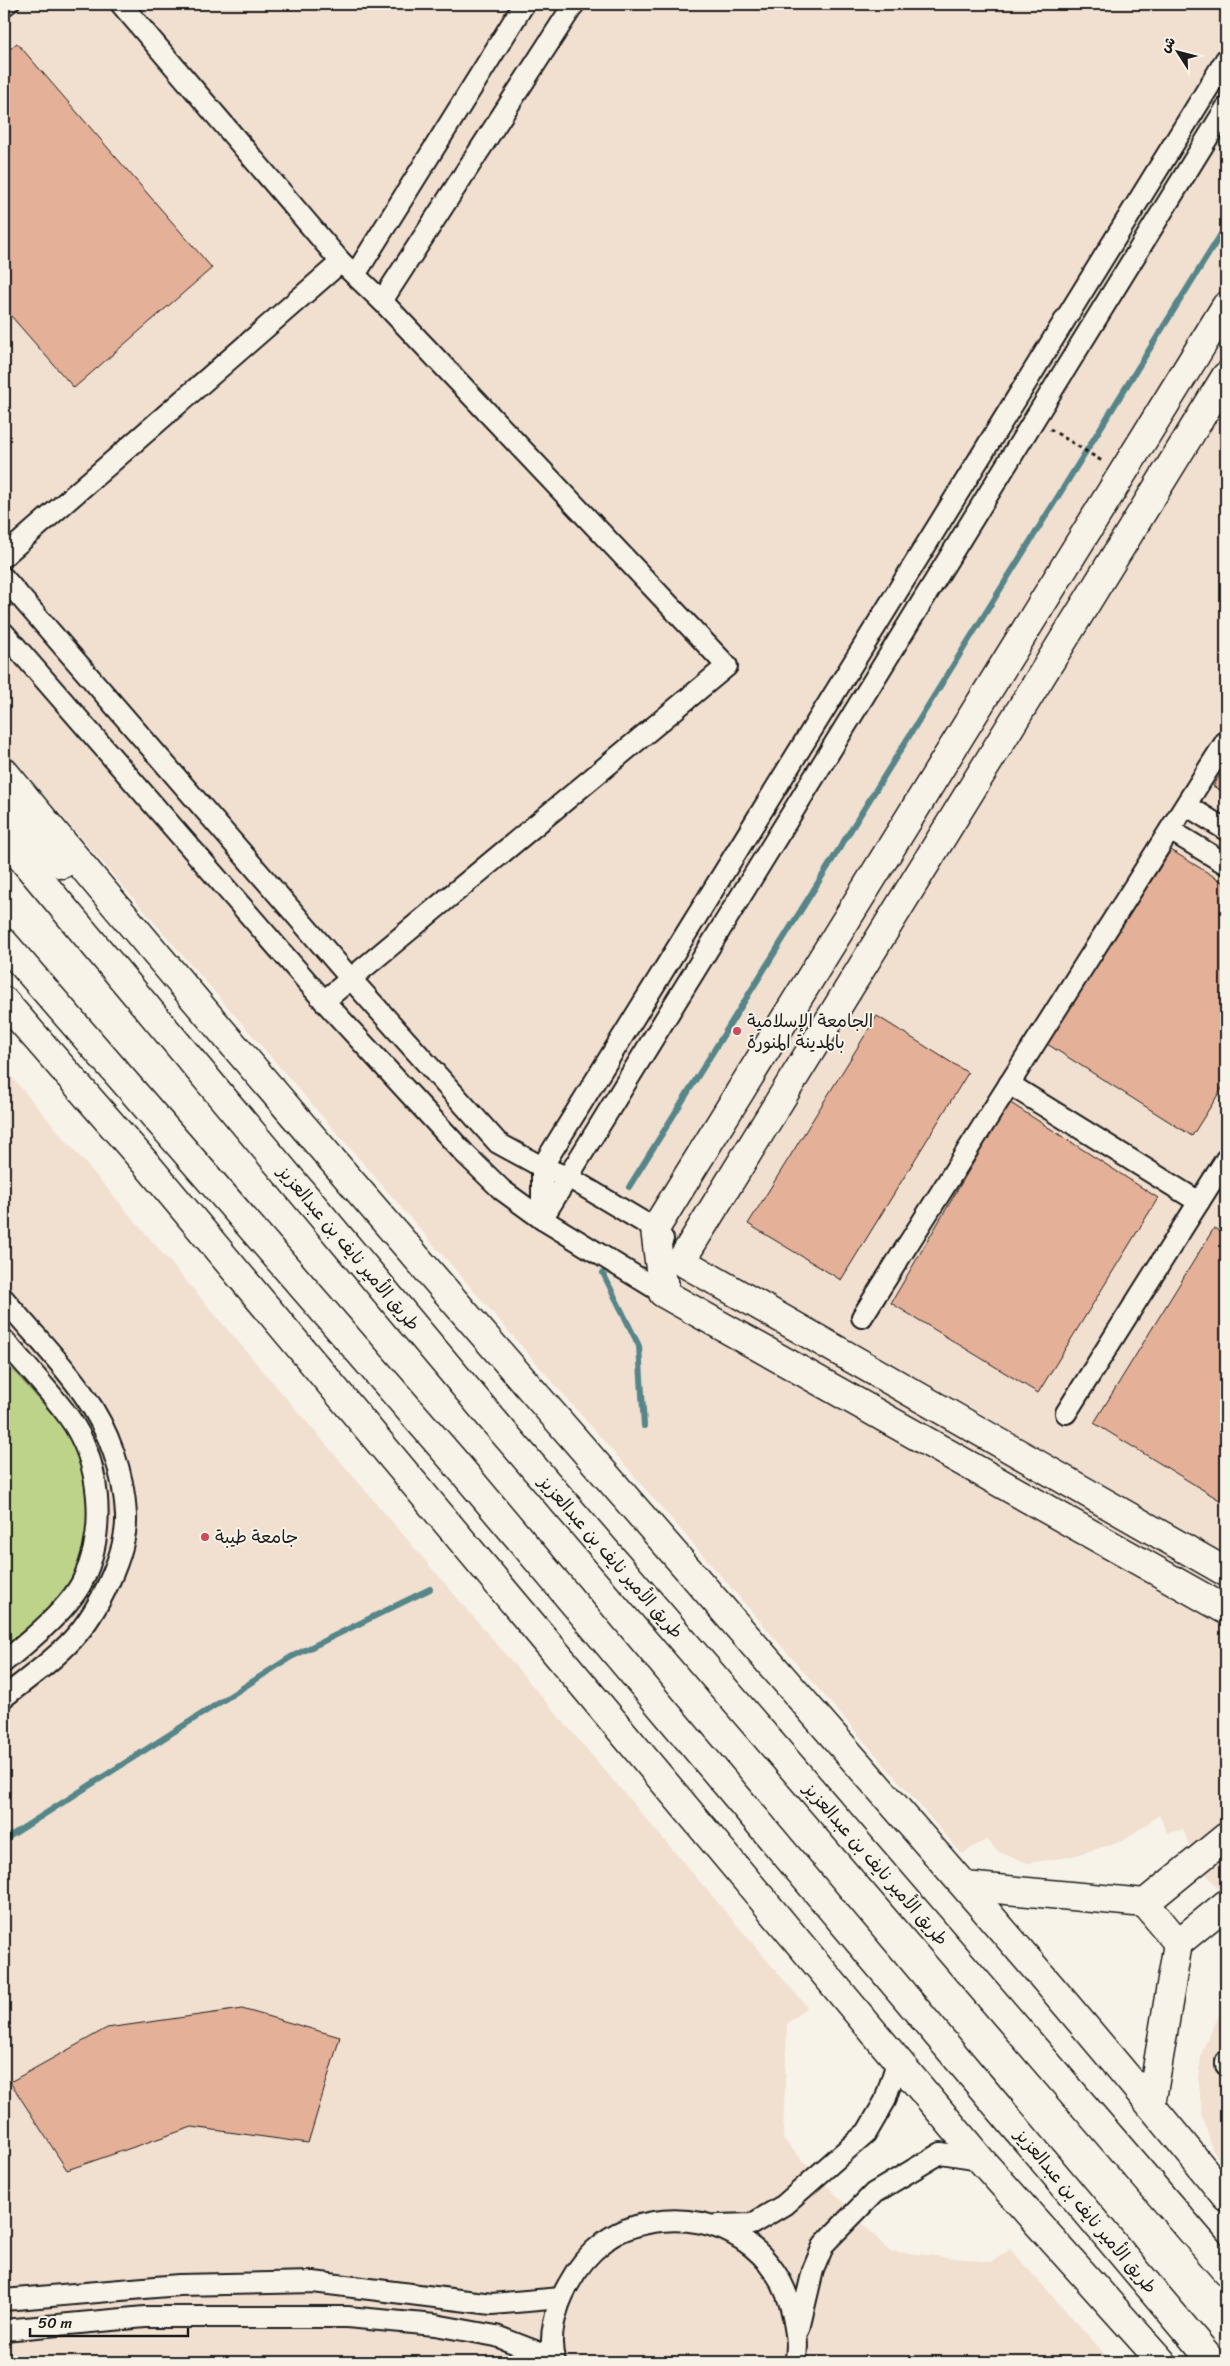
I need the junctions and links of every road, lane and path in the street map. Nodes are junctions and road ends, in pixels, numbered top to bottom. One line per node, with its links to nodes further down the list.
1 (14, 4): 5 (lane)
2 (121, 4): 8 (street)
3 (524, 4): 8 (street)
4 (574, 4): 9 (street)
5 (4, 12)
6 (1226, 59): 32 (street)
7 (1226, 108): 33 (street)
8 (348, 268): 9 (street); 14 (street)
9 (382, 301): 27 (street)
10 (1226, 306): 36 (main road)
11 (1226, 376): 37 (main road)
12 (1066, 439): 13 (path)
13 (1104, 462)
14 (4, 556)
15 (4, 578): 27 (street)
16 (4, 633): 28 (street)
17 (1226, 741): 19 (street)
18 (4, 772): 25 (main road)
19 (1186, 805): 21 (street); 22 (street)
20 (4, 812): 25 (main road)
21 (1170, 830): 24 (street); 30 (street)
22 (1226, 830)
23 (4, 837): 59 (main road, طريق الأمير نايف بن عبدالعزيز)
24 (1226, 864)
25 (132, 927): 48 (main road)
26 (4, 943): 66 (main road, طريق الأمير نايف بن عبدالعزيز)
27 (351, 979): 28 (street); 32 (street)
28 (324, 1001): 35 (street)
29 (4, 1002): 52 (main road)
30 (1009, 1084): 34 (street); 40 (street)
31 (1226, 1159): 34 (street)
32 (542, 1167): 33 (street); 35 (street)
33 (568, 1177): 35 (street); 36 (street)
34 (1199, 1202): 42 (street)
35 (542, 1219): 38 (street)
36 (655, 1229): 37 (street); 38 (main road)
37 (681, 1261): 38 (street); 43 (main road)
38 (663, 1293): 44 (main road)
39 (4, 1299): 46 (street)
40 (862, 1317)
41 (4, 1340): 45 (street)
42 (1066, 1413)
43 (1226, 1572)
44 (1226, 1610)
45 (4, 1662)
46 (4, 1698)
47 (1226, 1837): 49 (main road)
48 (964, 1886): 49 (main road); 55 (main road)
49 (1145, 1903): 51 (main road)
50 (1226, 1904): 51 (main road)
51 (1178, 1943): 55 (main road)
52 (898, 2059): 56 (main road); 58 (street)
53 (1226, 2061): 54 (street)
54 (1226, 2065)
55 (1151, 2104): 57 (main road)
56 (980, 2159): 63 (street); 65 (main road)
57 (1226, 2197)
58 (713, 2225): 60 (street); 63 (street)
59 (1226, 2271)
60 (561, 2298): 61 (street); 64 (street)
61 (4, 2300)
62 (4, 2330): 64 (street)
63 (798, 2355)
64 (554, 2360)
65 (1162, 2362)
66 (1213, 2362)

